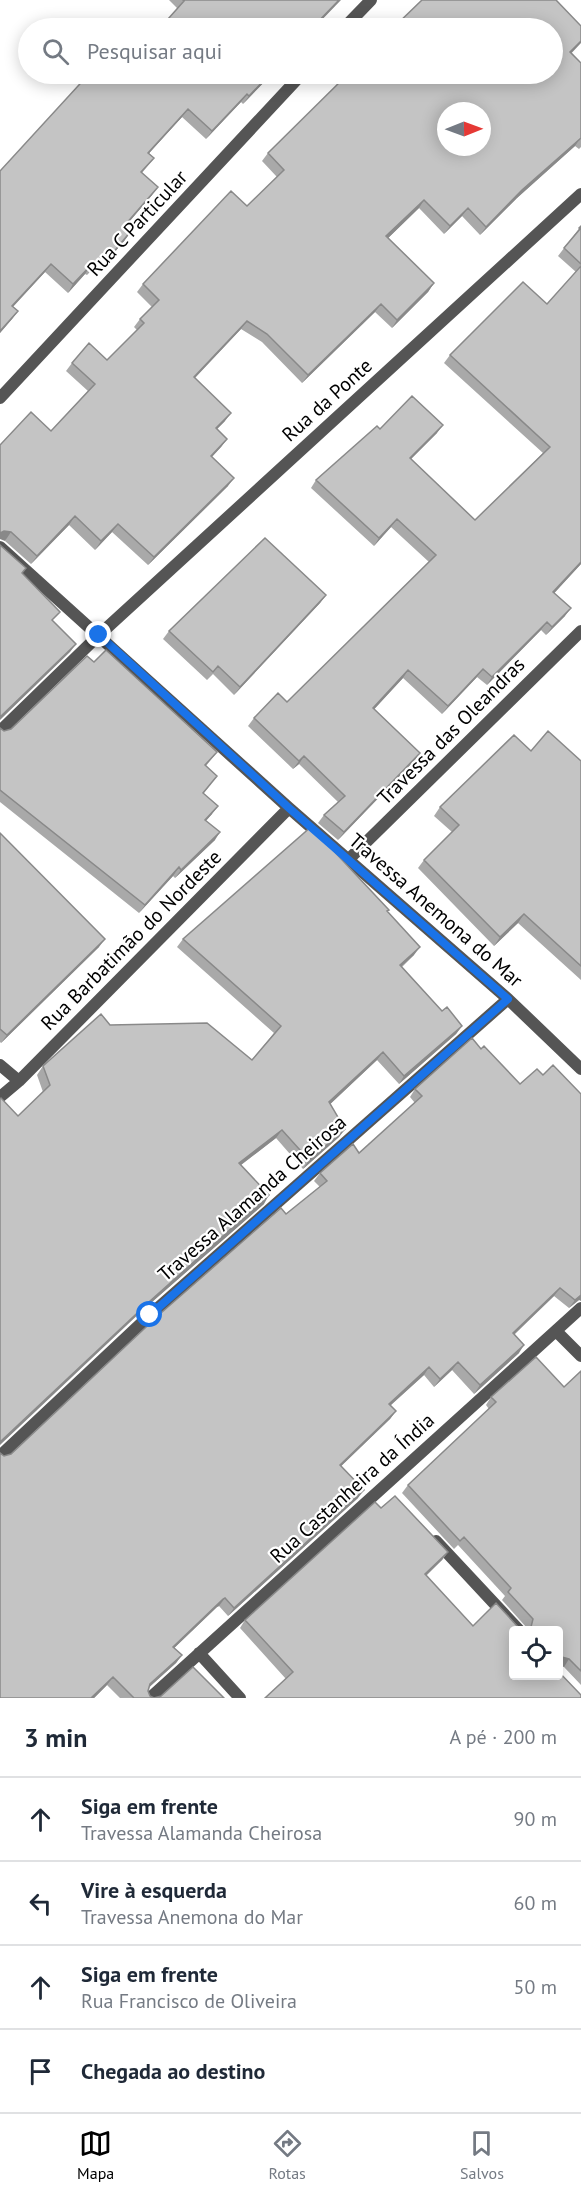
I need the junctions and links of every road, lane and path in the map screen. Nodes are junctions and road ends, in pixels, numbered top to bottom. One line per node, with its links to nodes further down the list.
1 (371, 0): 2 (street)
2 (354, 18)
3 (293, 84): 5 (street, Rua C Particular)
4 (581, 194): 8 (street, Rua da Ponte)
5 (0, 399)
6 (0, 547): 8 (street, Travessa Anemona do Mar)
7 (581, 631): 11 (street, Travessa das Oleandras)
8 (99, 635): 9 (street, Rua da Ponte); 10 (street, Travessa Anemona do Mar)
9 (0, 730)
10 (289, 808): 11 (street, Travessa Anemona do Mar); 15 (street, Rua Barbatimão do Nordeste)
11 (348, 860): 12 (street, Travessa Anemona do Mar)
12 (508, 999): 14 (street, Travessa Anemona do Mar); 20 (street, Travessa Alamanda Cheirosa)
13 (0, 1065): 15 (street)
14 (581, 1069)
15 (19, 1081): 16 (street, Rua Barbatimão do Nordeste)
16 (0, 1097)
17 (581, 1308): 18 (street, Rua Castanheira da Índia)
18 (556, 1331): 19 (street); 23 (street, Rua Castanheira da Índia)
19 (581, 1356)
20 (0, 1456)
21 (424, 1528): 22 (street)
22 (515, 1626)
23 (199, 1653): 24 (street, Rua Castanheira da Índia); 25 (street)
24 (150, 1698)
25 (240, 1698)

